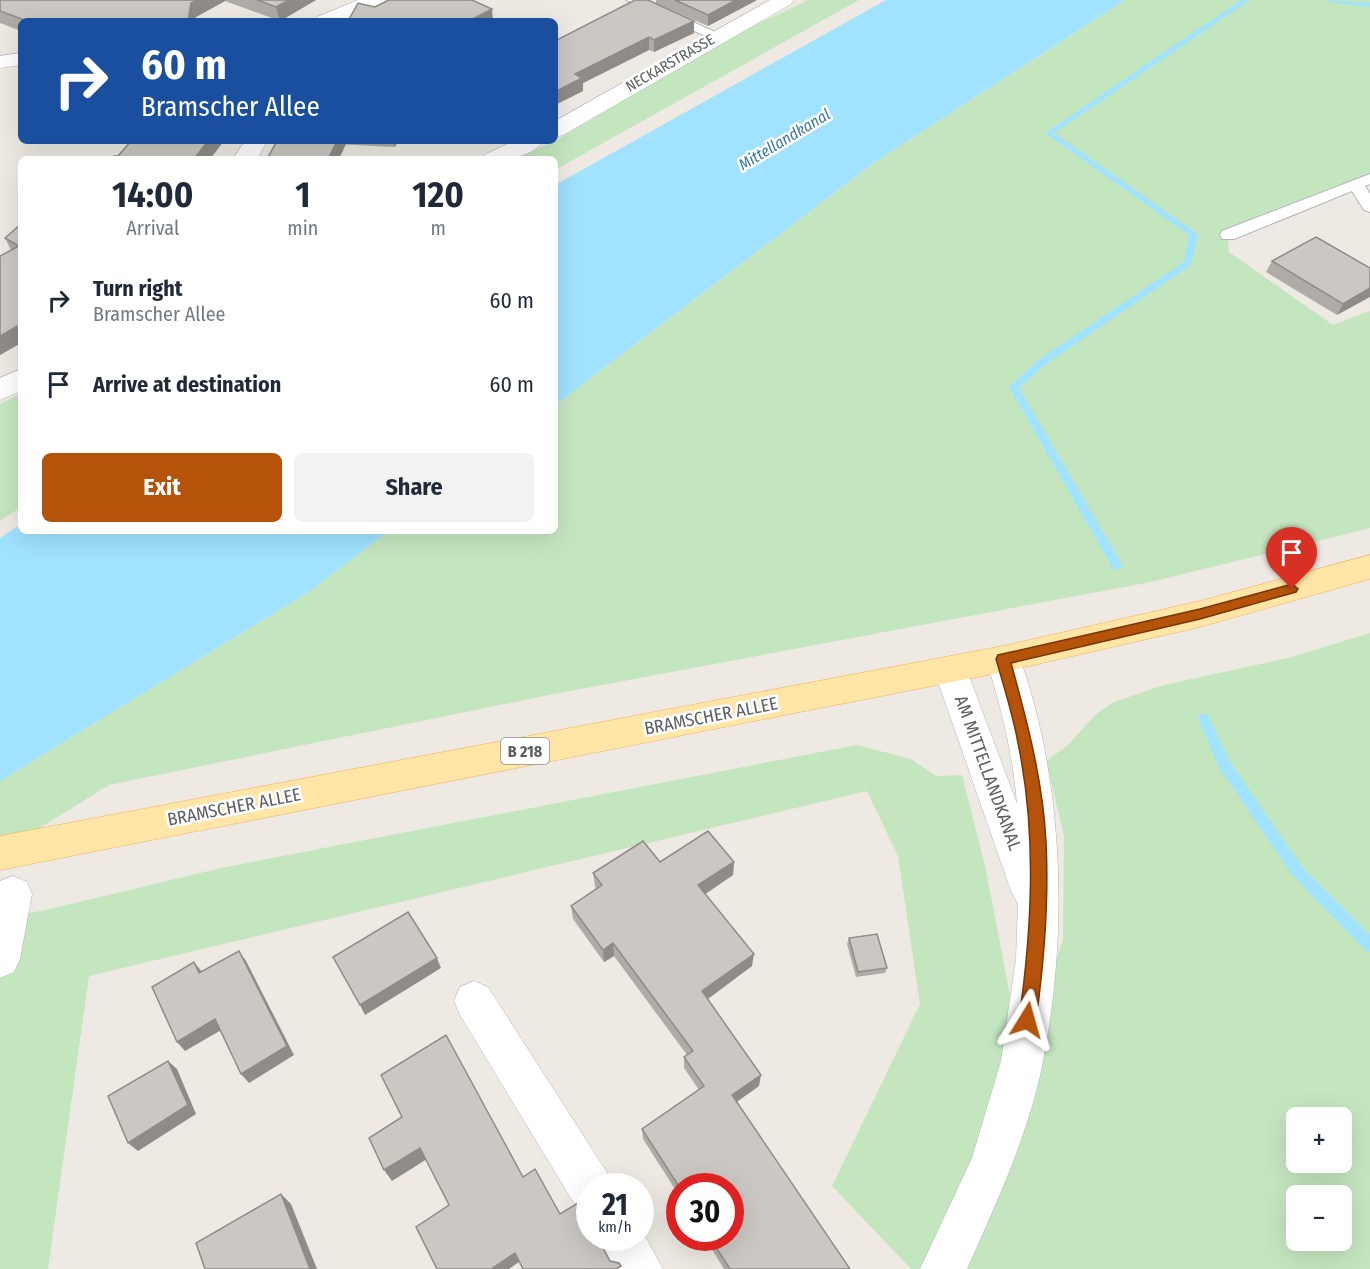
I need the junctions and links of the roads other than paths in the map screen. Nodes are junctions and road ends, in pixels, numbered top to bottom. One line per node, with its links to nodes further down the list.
1 (375, 0): 4 (street)
2 (633, 0): 5 (lane)
3 (784, 0): 5 (street, NECKARSTRASSE)
4 (331, 18)
5 (717, 36): 8 (street, NECKARSTRASSE)
6 (18, 59): 7 (street)
7 (0, 62)
8 (558, 128)
9 (526, 144): 10 (street)
10 (500, 156)
11 (1363, 182): 12 (lane); 13 (lane)
12 (1370, 207)
13 (1228, 235)
14 (18, 380): 15 (street)
15 (0, 391)
16 (1370, 567): 17 (main road, BRAMSCHER ALLEE / B 218)
17 (1003, 659): 18 (main road, BRAMSCHER ALLEE / B 218); 21 (street, AM MITTELLANDKANAL)
18 (951, 670): 19 (main road, BRAMSCHER ALLEE / B 218); 21 (street, AM MITTELLANDKANAL)
19 (0, 853)
20 (13, 894): 22 (street)
21 (1036, 911): 27 (street, AM MITTELLANDKANAL)
22 (0, 959)
23 (474, 1001): 24 (street)
24 (581, 1173)
25 (629, 1251): 26 (street)
26 (640, 1269)
27 (943, 1269)

